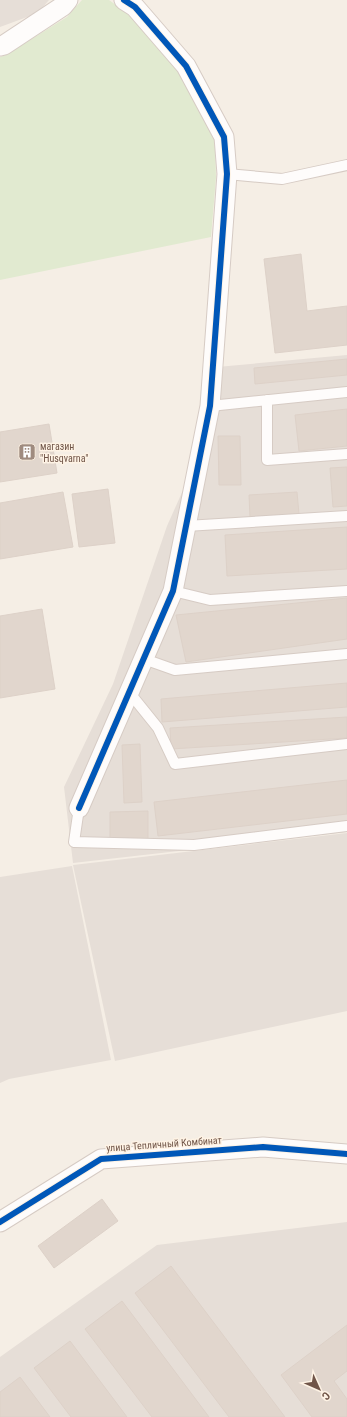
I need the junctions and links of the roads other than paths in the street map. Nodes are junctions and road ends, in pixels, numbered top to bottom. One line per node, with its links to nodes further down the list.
1 (68, 0): 3 (street)
2 (124, 0): 5 (street)
3 (0, 46)
4 (347, 165): 5 (lane)
5 (227, 174): 8 (street)
6 (347, 392): 7 (lane)
7 (267, 400): 8 (lane); 9 (lane)
8 (210, 406): 11 (street)
9 (347, 454)
10 (347, 516): 11 (lane)
11 (186, 526): 12 (street)
12 (173, 591): 13 (lane); 15 (street)
13 (347, 591)
14 (347, 654): 15 (lane)
15 (144, 659): 16 (street)
16 (129, 692): 17 (lane); 18 (street)
17 (347, 744)
18 (79, 808): 19 (lane)
19 (347, 826)
20 (347, 1154): 21 (street, улица Тепличный Комбинат)
21 (0, 1222)

